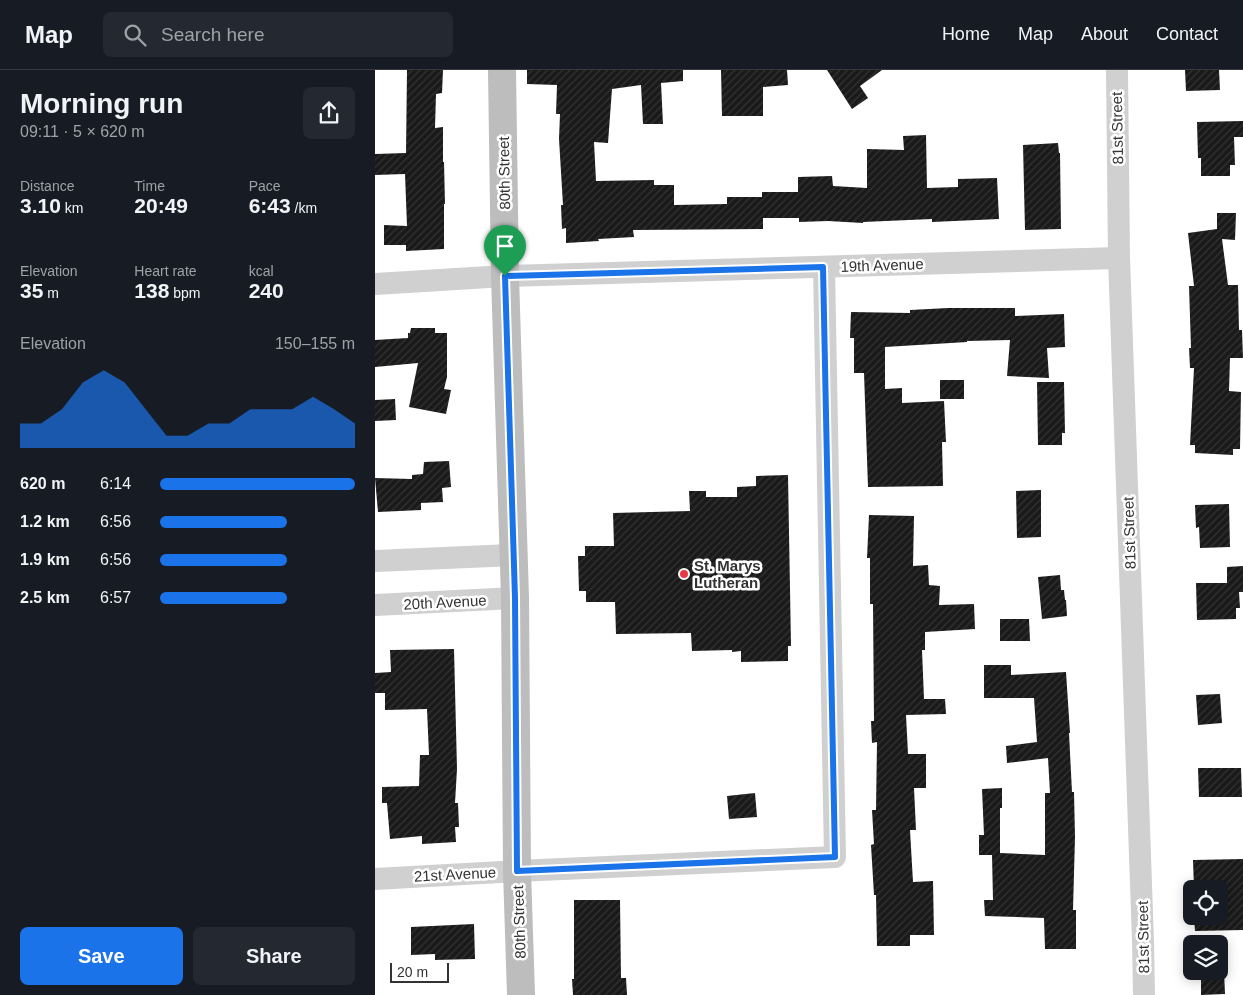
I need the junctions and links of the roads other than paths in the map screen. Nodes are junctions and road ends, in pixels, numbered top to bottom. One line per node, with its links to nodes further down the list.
1 (503, 70): 5 (street, 80th Street)
2 (1117, 70): 3 (street, 81st Street)
3 (1119, 258): 4 (street, 19th Avenue); 14 (street, 81st Street)
4 (823, 267): 5 (street, 19th Avenue); 11 (street, 21st Avenue)
5 (505, 276): 6 (street, 19th Avenue); 7 (street, 80th Street)
6 (375, 284)
7 (513, 555): 8 (street); 9 (street, 80th Street)
8 (375, 562)
9 (515, 598): 10 (street, 20th Avenue); 11 (street, 80th Street)
10 (375, 605)
11 (517, 871): 12 (street, 21st Avenue); 13 (street, 80th Street)
12 (375, 879)
13 (521, 995)
14 (1143, 995)

